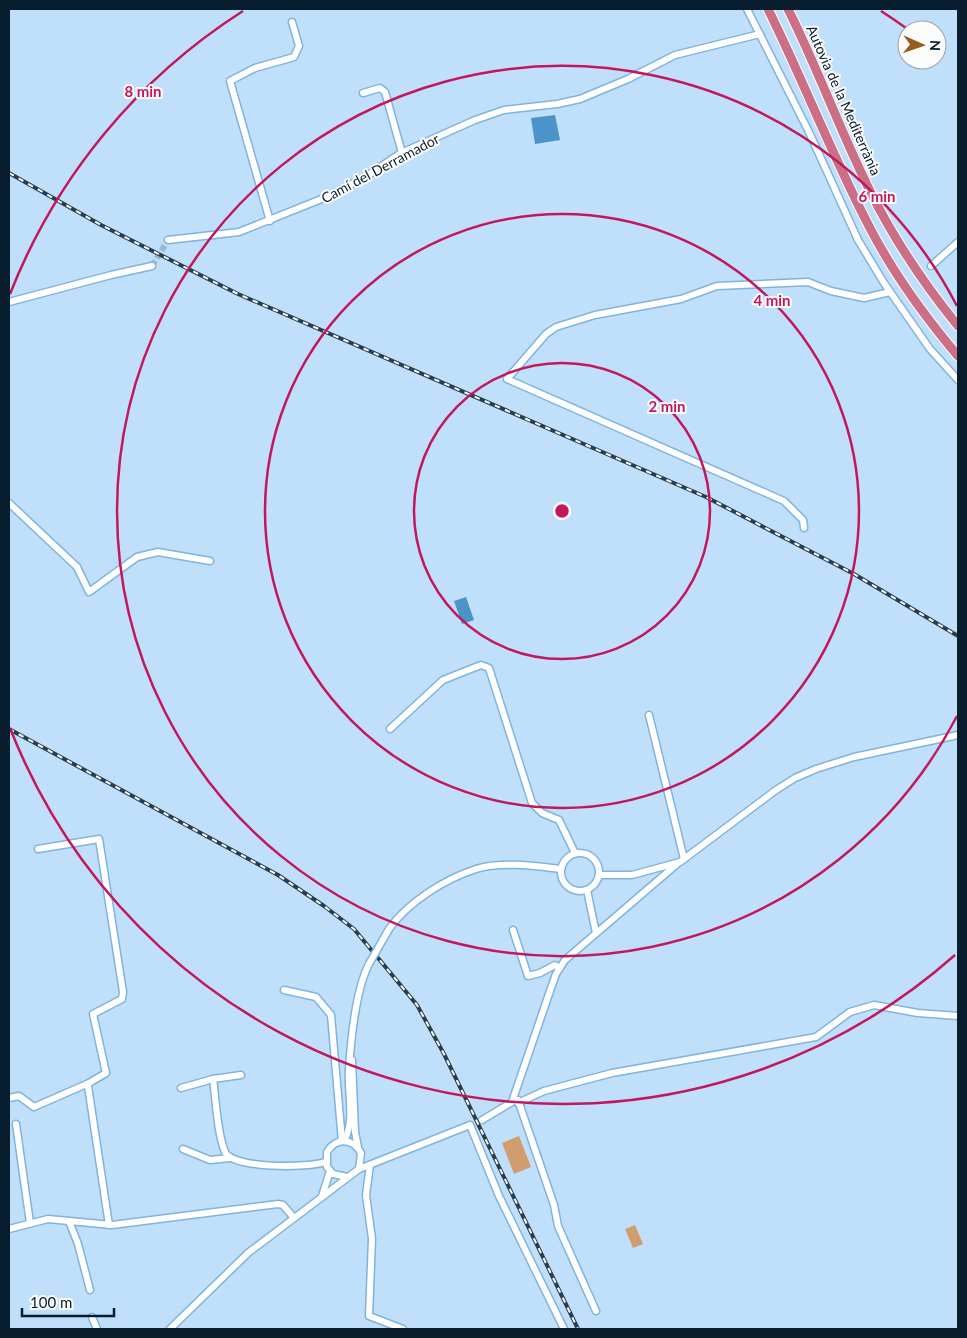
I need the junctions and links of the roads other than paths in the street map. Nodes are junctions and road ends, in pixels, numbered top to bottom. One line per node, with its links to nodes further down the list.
1 (747, 9): 5 (street)
2 (768, 9): 16 (highway)
3 (788, 9): 15 (highway, Autovia de la Mediterrània)
4 (292, 22): 8 (street)
5 (760, 34): 7 (street, Camí del Derramador); 13 (street)
6 (363, 93): 7 (street)
7 (402, 153): 8 (street, Camí del Derramador)
8 (270, 221): 9 (street, Camí del Derramador)
9 (168, 240)
10 (958, 242): 12 (street)
11 (152, 266): 14 (street)
12 (931, 266)
13 (890, 292): 17 (street); 19 (street)
14 (9, 302)
15 (958, 326)
16 (958, 356)
17 (958, 380)
18 (9, 503): 20 (street)
19 (804, 528)
20 (210, 561)
21 (649, 715): 26 (street)
22 (390, 729): 25 (street)
23 (958, 735): 26 (street)
24 (38, 849): 38 (street)
25 (575, 853): 27 (street); 28 (street)
26 (682, 860): 28 (street); 31 (street)
27 (561, 869): 29 (street); 35 (street, bridge)
28 (599, 875): 29 (street)
29 (588, 890): 31 (street)
30 (513, 930): 32 (street)
31 (596, 933): 32 (street)
32 (560, 968): 40 (street)
33 (284, 990): 45 (street)
34 (958, 1016): 42 (street)
35 (351, 1057): 45 (street); 46 (street)
36 (241, 1075): 37 (street)
37 (214, 1079): 39 (street); 48 (street)
38 (89, 1083): 41 (street); 58 (street)
39 (181, 1088)
40 (516, 1094): 42 (street); 43 (street)
41 (9, 1098)
42 (518, 1103): 61 (street)
43 (482, 1120)
44 (16, 1124): 57 (street)
45 (343, 1141): 46 (street); 49 (street)
46 (358, 1148): 51 (street)
47 (183, 1149): 48 (street)
48 (230, 1158): 49 (street)
49 (325, 1162): 52 (street)
50 (370, 1165): 51 (street); 65 (street); 66 (street)
51 (359, 1169): 53 (street)
52 (330, 1171): 53 (street); 54 (street)
53 (347, 1177): 54 (street)
54 (322, 1197): 55 (street)
55 (294, 1218): 58 (street); 64 (street)
56 (69, 1221): 57 (street); 58 (street); 60 (street)
57 (30, 1222): 59 (street)
58 (109, 1225)
59 (9, 1229)
60 (90, 1290)
61 (596, 1311)
62 (92, 1317): 63 (street)
63 (97, 1329)
64 (170, 1329)
65 (403, 1329)
66 (564, 1329)

